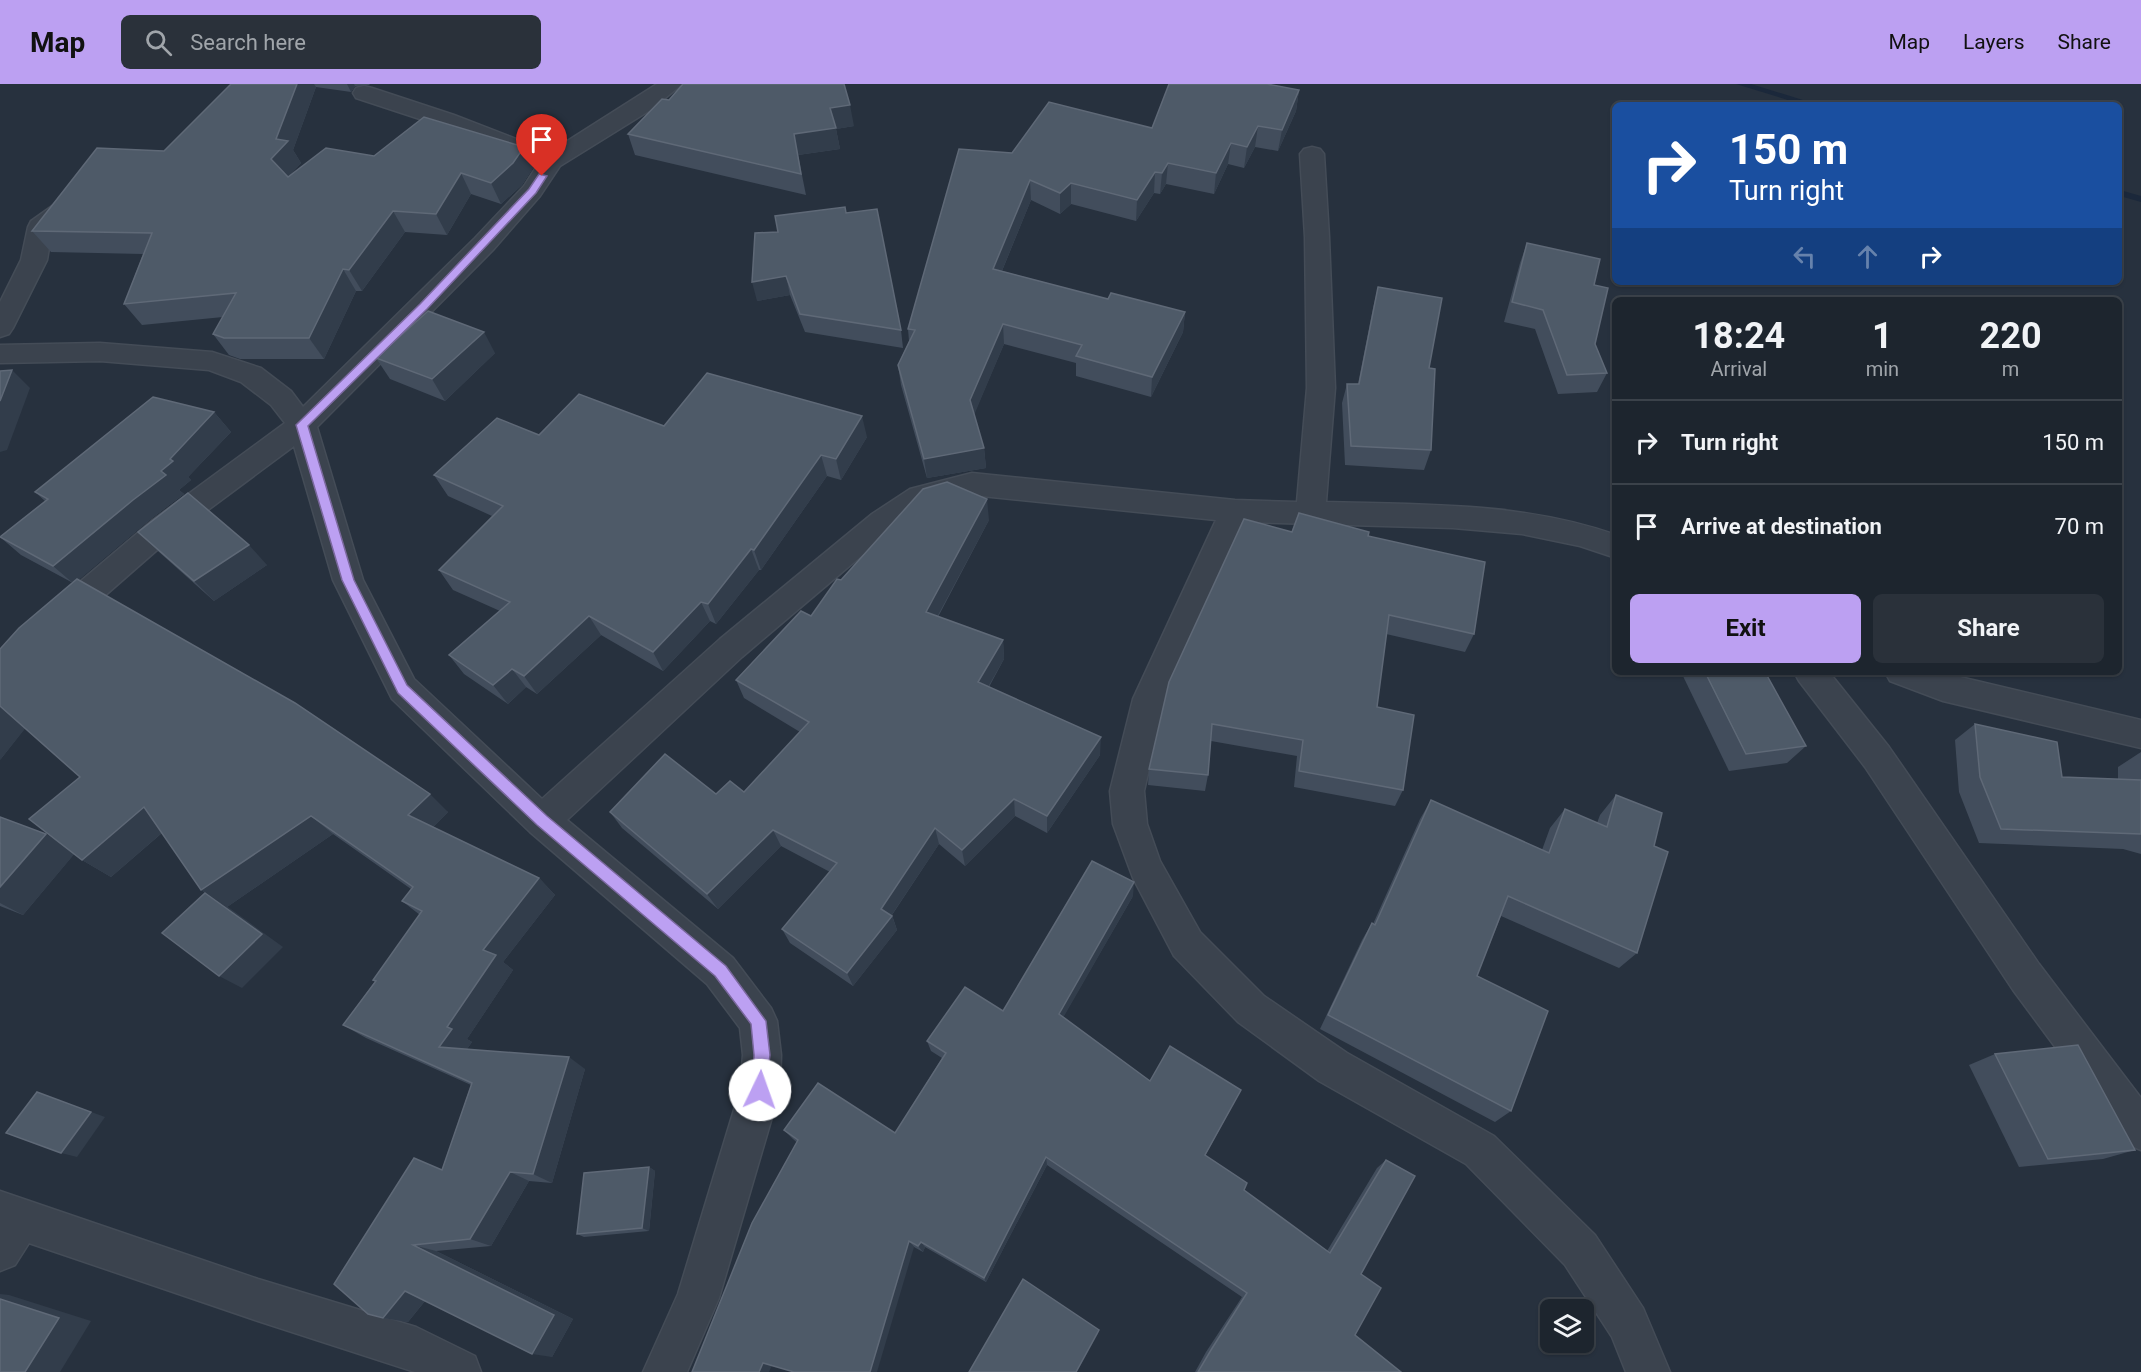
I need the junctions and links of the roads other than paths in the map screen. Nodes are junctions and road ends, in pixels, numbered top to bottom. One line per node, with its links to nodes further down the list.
1 (671, 84): 4 (street)
2 (364, 93): 4 (street)
3 (1312, 154): 10 (street)
4 (552, 160): 8 (street)
5 (64, 209): 6 (street)
6 (0, 328)
7 (0, 354): 8 (street)
8 (302, 425): 14 (street); 16 (street)
9 (1235, 511): 10 (street); 16 (street); 21 (street)
10 (1311, 513): 11 (street)
11 (1612, 546)
12 (1812, 675): 17 (street)
13 (1909, 675): 15 (street)
14 (0, 677)
15 (2141, 734)
16 (542, 821): 20 (street)
17 (2141, 1130)
18 (7, 1227): 19 (street)
19 (459, 1372)
20 (665, 1372)
21 (1647, 1372)

